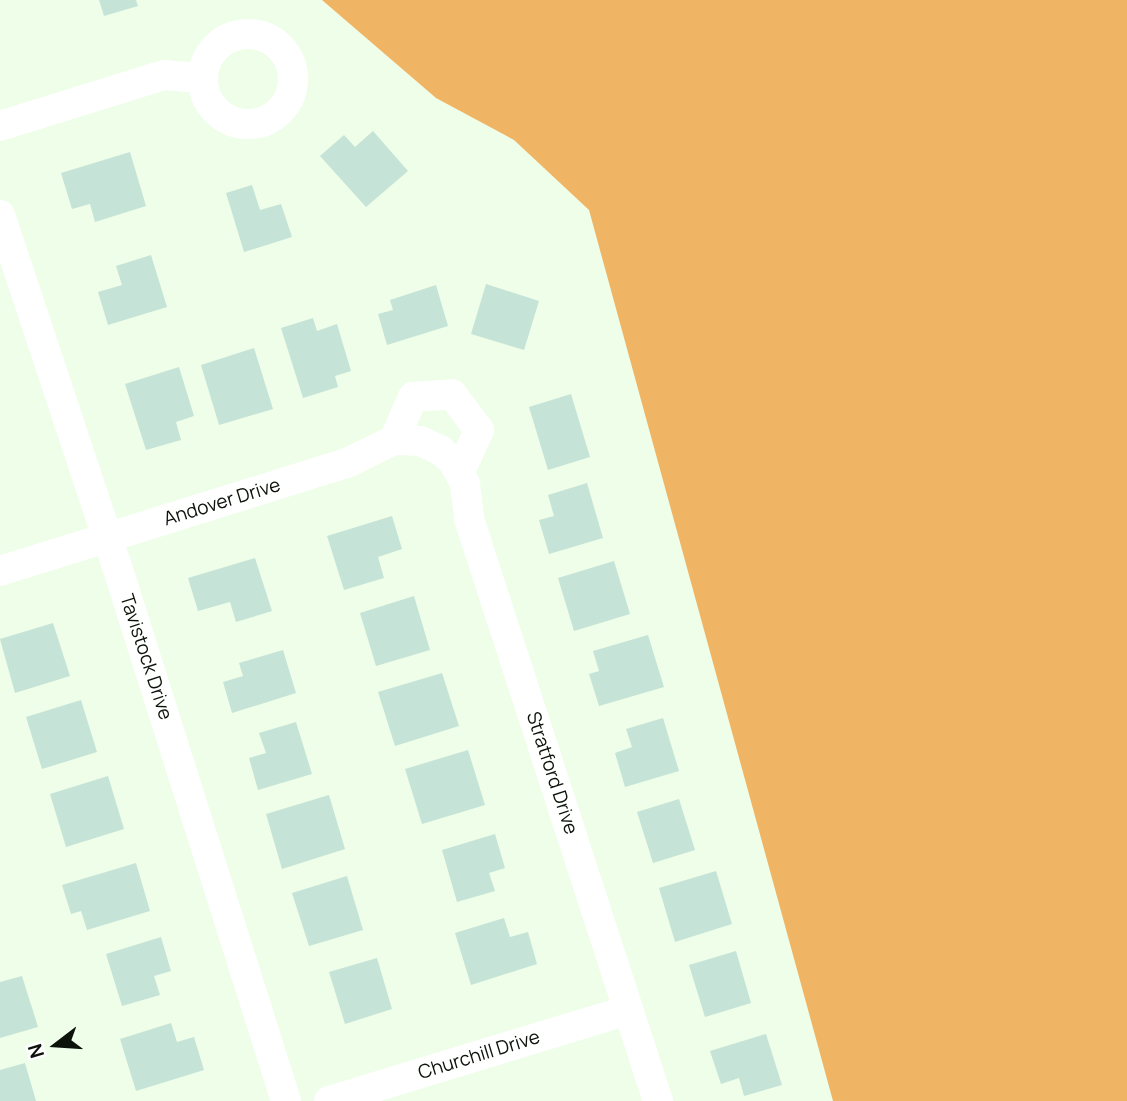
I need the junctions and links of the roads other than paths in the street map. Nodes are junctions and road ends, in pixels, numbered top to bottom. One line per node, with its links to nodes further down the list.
1 (202, 78): 2 (street)
2 (0, 126)
3 (0, 215): 6 (street, Tavistock Drive)
4 (394, 440): 5 (street); 5 (street); 6 (street, Andover Drive)
5 (460, 472): 8 (street, Stratford Drive)
6 (108, 537): 7 (street, Andover Drive); 9 (street, Tavistock Drive)
7 (0, 571)
8 (629, 1010): 10 (street, Churchill Drive); 11 (street, Stratford Drive)
9 (286, 1101)
10 (329, 1101)
11 (658, 1101)

